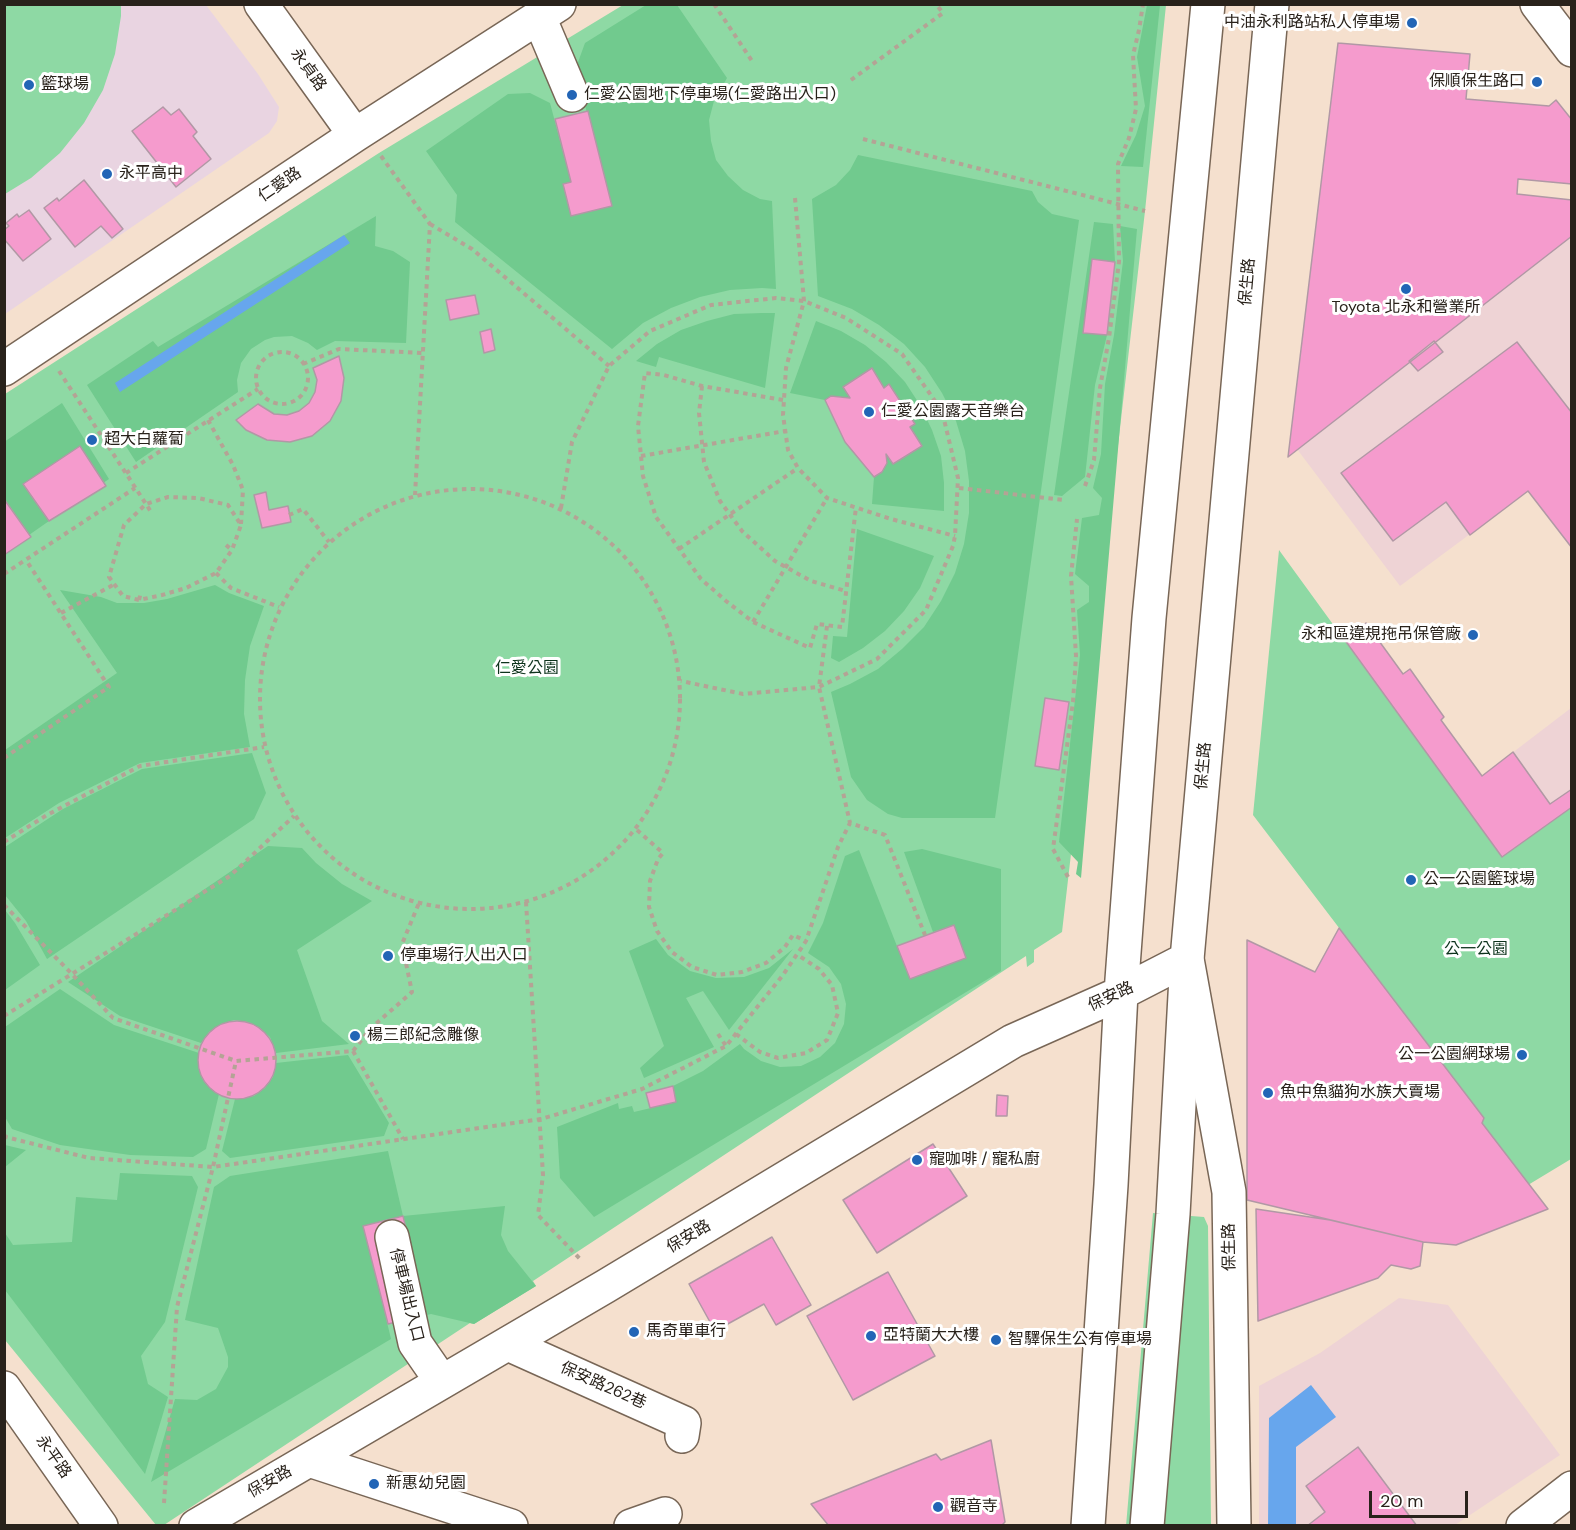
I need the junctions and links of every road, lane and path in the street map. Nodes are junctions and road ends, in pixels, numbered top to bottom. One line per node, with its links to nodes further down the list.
1 (261, 4): 13 (main road, 永貞路)
2 (714, 4): 10 (path)
3 (936, 4): 11 (path)
4 (1143, 4): 16 (path)
5 (1208, 4): 82 (main road)
6 (1272, 4): 80 (main road, 保生路)
7 (1549, 9): 9 (main road)
8 (549, 11): 12 (main road); 13 (main road, 仁愛路)
9 (1572, 50)
10 (752, 61)
11 (851, 80)
12 (572, 95)
13 (355, 135): 18 (path); 24 (main road, 仁愛路)
14 (863, 139): 16 (path)
15 (795, 198): 19 (path)
16 (1117, 204): 17 (path); 34 (path)
17 (1145, 211)
18 (430, 224): 20 (path); 23 (path)
19 (804, 302): 23 (path); 27 (path); 36 (path)
20 (423, 353): 22 (path); 37 (path)
21 (54, 363): 33 (path)
22 (303, 364): 26 (path); 26 (path)
23 (609, 366): 42 (path)
24 (4, 369)
25 (702, 386): 27 (path); 30 (path); 31 (path)
26 (258, 389): 28 (path)
27 (783, 400): 29 (path)
28 (208, 420): 33 (path); 47 (path)
29 (784, 431): 30 (path); 32 (path)
30 (704, 446): 31 (path); 45 (path)
31 (641, 456): 51 (path)
32 (798, 468): 38 (path); 45 (path)
33 (126, 473): 35 (path)
34 (1085, 486)
35 (135, 488): 40 (path); 53 (path)
36 (959, 488): 39 (path); 48 (path)
37 (415, 495): 42 (path); 49 (path)
38 (827, 498): 41 (path); 54 (path)
39 (1064, 500)
40 (146, 504): 43 (path); 47 (path); 57 (path)
41 (856, 507): 48 (path); 58 (path)
42 (561, 508): 65 (path)
43 (151, 512)
44 (289, 515): 49 (path)
45 (730, 515): 51 (path); 54 (path)
46 (1077, 519): 73 (path)
47 (241, 525): 52 (path)
48 (955, 536): 66 (path)
49 (329, 542): 61 (path)
50 (226, 545): 52 (path)
51 (679, 549): 63 (path)
52 (232, 550): 55 (path)
53 (26, 560): 56 (path); 62 (path)
54 (786, 567): 58 (path); 63 (path)
55 (216, 573): 60 (path); 61 (path)
56 (4, 574)
57 (113, 585): 60 (path); 62 (path)
58 (846, 591): 64 (path)
59 (141, 592): 60 (path)
60 (139, 600)
61 (279, 607): 67 (path)
62 (61, 613): 68 (path)
63 (753, 622): 64 (path)
64 (827, 626): 66 (path)
65 (681, 681): 66 (path); 71 (path)
66 (819, 687): 70 (path)
67 (264, 747): 69 (path); 72 (path)
68 (4, 758)
69 (294, 816): 75 (path); 81 (path)
70 (850, 824): 77 (path); 78 (path)
71 (637, 830): 74 (path); 78 (path)
72 (4, 842)
73 (1068, 877)
74 (526, 902): 75 (path); 89 (path)
75 (419, 903): 87 (path)
76 (4, 905): 81 (path)
77 (925, 935)
78 (806, 941): 79 (path)
79 (798, 955): 85 (path); 85 (path)
80 (1187, 959): 82 (main road, 保安路); 108 (main road); 109 (main road, 保生路)
81 (72, 974): 83 (path); 88 (path)
82 (1121, 993): 94 (main road, 保安路); 107 (main road)
83 (4, 1016)
84 (718, 1034): 86 (path)
85 (736, 1034): 86 (path)
86 (726, 1046): 89 (path)
87 (353, 1051): 88 (path); 91 (path)
88 (236, 1061): 92 (path)
89 (541, 1119): 91 (path); 94 (path)
90 (4, 1135): 92 (path)
91 (403, 1139): 92 (path)
92 (213, 1167): 101 (path)
93 (392, 1237): 96 (main road, 停車場出入口)
94 (606, 1287): 95 (main road, 保安路)
95 (508, 1344): 96 (main road, 保安路); 98 (main road, 保安路262巷)
96 (442, 1382): 99 (main road, 保安路)
97 (4, 1388): 103 (main road, 永平路)
98 (682, 1437)
99 (309, 1460): 104 (main road, 保安路); 105 (main road)
100 (1572, 1488): 110 (main road)
101 (164, 1503)
102 (665, 1514): 106 (main road)
103 (101, 1526)
104 (196, 1526)
105 (512, 1526)
106 (631, 1526)
107 (1088, 1526)
108 (1147, 1526)
109 (1234, 1526)
110 (1523, 1526)

